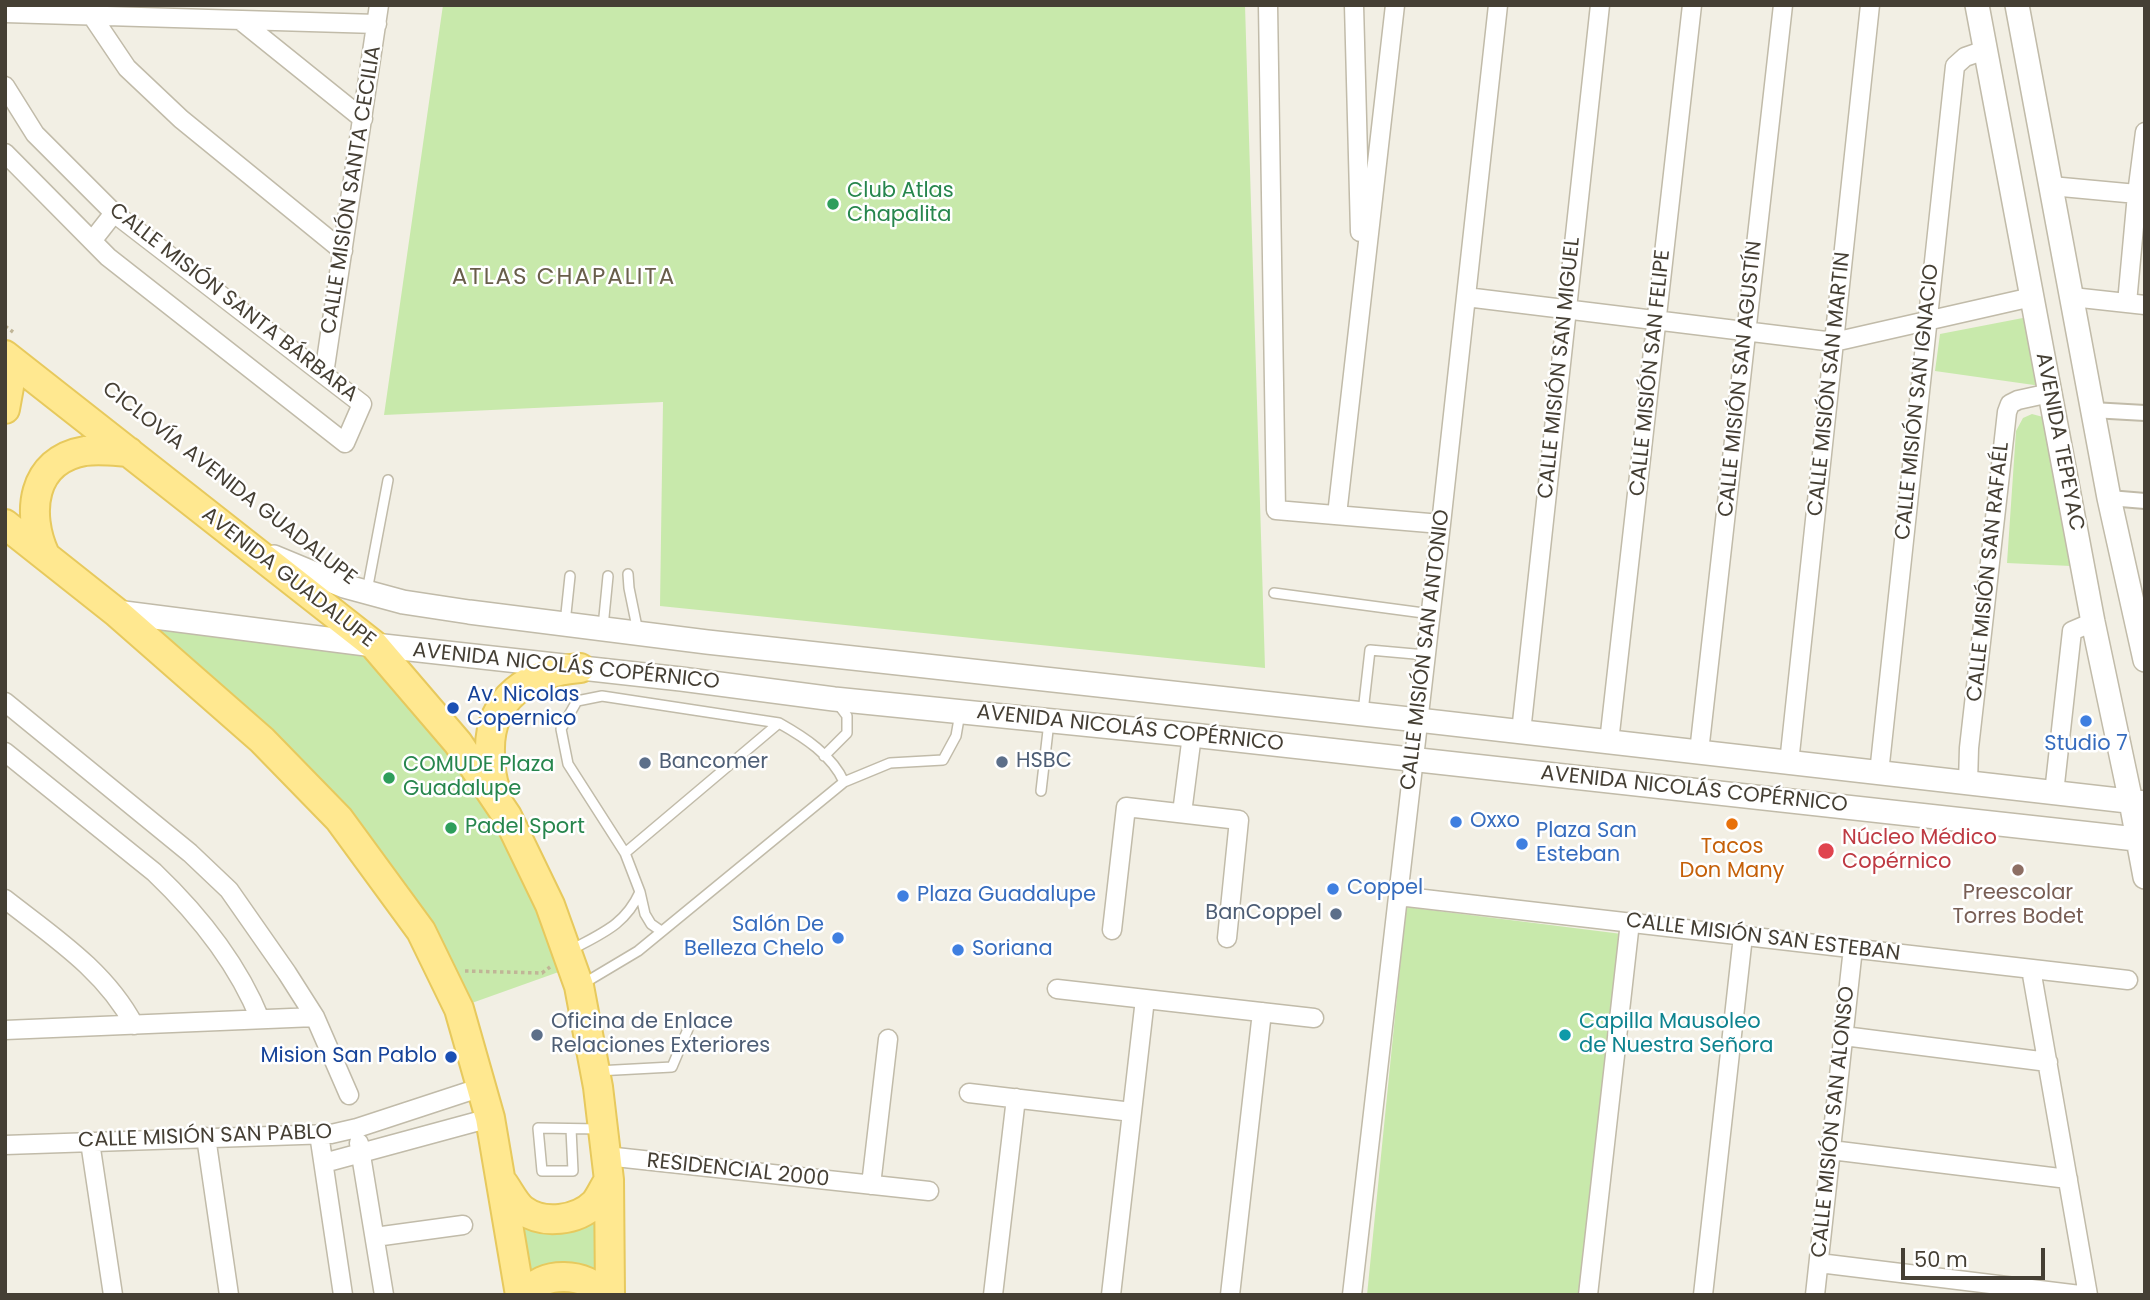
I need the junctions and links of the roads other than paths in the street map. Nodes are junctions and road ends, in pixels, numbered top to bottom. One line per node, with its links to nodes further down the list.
1 (379, 5): 15 (street, CALLE MISIÓN SANTA CECILIA)
2 (1268, 5): 51 (street)
3 (1354, 5): 32 (street)
4 (1395, 5): 32 (street)
5 (1498, 5): 29 (street, CALLE MISIÓN SAN ANTONIO)
6 (1600, 5): 34 (street, CALLE MISIÓN SAN MIGUEL)
7 (1692, 5): 35 (street, CALLE MISIÓN SAN FELIPE)
8 (1783, 5): 37 (street, CALLE MISIÓN SAN AGUSTÍN)
9 (1870, 5): 38 (street, CALLE MISIÓN SAN MARTIN)
10 (1977, 5): 16 (street, AVENIDA TEPEYAC)
11 (2017, 5): 20 (street, AVENIDA TEPEYAC)
12 (5, 13): 13 (street)
13 (92, 16): 14 (street); 27 (street)
14 (240, 20): 15 (street); 18 (street)
15 (377, 24): 18 (street, CALLE MISIÓN SANTA CECILIA)
16 (1985, 50): 21 (street, AVENIDA TEPEYAC); 36 (street, CALLE MISIÓN SAN IGNACIO)
17 (5, 86): 25 (street, CALLE MISIÓN SANTA BÁRBARA)
18 (363, 120): 27 (street, CALLE MISIÓN SANTA CECILIA)
19 (2145, 132): 24 (street)
20 (2043, 144): 21 (street); 23 (street, AVENIDA TEPEYAC)
21 (2005, 152): 30 (street, AVENIDA TEPEYAC)
22 (5, 153): 26 (street, CALLE MISIÓN SANTA BÁRBARA)
23 (2051, 186): 24 (street); 31 (street, AVENIDA TEPEYAC)
24 (2141, 194): 28 (street)
25 (114, 213): 26 (street); 41 (street, CALLE MISIÓN SANTA BÁRBARA)
26 (92, 241): 41 (street, CALLE MISIÓN SANTA BÁRBARA)
27 (343, 251): 41 (street, CALLE MISIÓN SANTA CECILIA)
28 (2137, 277): 33 (street)
29 (1466, 297): 34 (street); 53 (street, CALLE MISIÓN SAN ANTONIO)
30 (2032, 297): 36 (street); 42 (street, AVENIDA TEPEYAC)
31 (2072, 297): 33 (street); 44 (street, AVENIDA TEPEYAC)
32 (1362, 299): 51 (street)
33 (2136, 304)
34 (1567, 309): 35 (street); 81 (street, CALLE MISIÓN SAN MIGUEL)
35 (1657, 320): 37 (street); 83 (street, CALLE MISIÓN SAN FELIPE)
36 (1927, 320): 38 (street); 89 (street, CALLE MISIÓN SAN IGNACIO)
37 (1746, 331): 38 (street); 85 (street, CALLE MISIÓN SAN AGUSTÍN)
38 (1834, 341): 88 (street, CALLE MISIÓN SAN MARTIN)
39 (11, 345): 46 (main road, AVENIDA GUADALUPE)
40 (5, 367): 43 (main road)
41 (324, 374)
42 (2050, 393): 47 (street, AVENIDA TEPEYAC); 91 (street, CALLE MISIÓN SAN RAFAÉL)
43 (5, 409)
44 (2092, 410): 45 (street); 49 (street, AVENIDA TEPEYAC)
45 (2145, 414)
46 (129, 453): 54 (main road, AVENIDA GUADALUPE); 55 (main road)
47 (2066, 479): 49 (street); 64 (street, AVENIDA TEPEYAC)
48 (388, 480): 59 (lane)
49 (2107, 488): 50 (street); 61 (street, AVENIDA TEPEYAC)
50 (2145, 500)
51 (1337, 515): 53 (street)
52 (5, 524): 55 (main road)
53 (1441, 524): 63 (street, CALLE MISIÓN SAN ANTONIO)
54 (237, 537): 59 (street, AVENIDA NICOLÁS COPÉRNICO); 69 (main road, AVENIDA GUADALUPE)
55 (45, 555): 62 (main road)
56 (628, 574): 67 (lane)
57 (570, 576): 65 (lane)
58 (608, 576): 66 (lane)
59 (367, 592): 65 (street, AVENIDA NICOLÁS COPÉRNICO)
60 (1274, 593): 63 (lane)
61 (2140, 609): 71 (street, AVENIDA TEPEYAC)
62 (116, 612): 69 (street, AVENIDA NICOLÁS COPÉRNICO); 126 (main road)
63 (1431, 614): 70 (street, CALLE MISIÓN SAN ANTONIO)
64 (2093, 622): 93 (street); 94 (street, AVENIDA TEPEYAC)
65 (565, 624): 66 (street, AVENIDA NICOLÁS COPÉRNICO)
66 (603, 629): 67 (street, AVENIDA NICOLÁS COPÉRNICO)
67 (639, 634): 68 (street, AVENIDA NICOLÁS COPÉRNICO)
68 (707, 642): 73 (street); 77 (street, AVENIDA NICOLÁS COPÉRNICO)
69 (374, 645): 72 (street, AVENIDA NICOLÁS COPÉRNICO); 96 (main road, AVENIDA GUADALUPE)
70 (1426, 655): 77 (lane); 79 (street, CALLE MISIÓN SAN ANTONIO)
71 (2145, 660)
72 (580, 667): 73 (street, AVENIDA NICOLÁS COPÉRNICO); 96 (main road)
73 (681, 679): 74 (street, AVENIDA NICOLÁS COPÉRNICO)
74 (834, 699): 76 (street, AVENIDA NICOLÁS COPÉRNICO); 86 (lane)
75 (5, 702): 116 (street)
76 (961, 712): 78 (street, AVENIDA NICOLÁS COPÉRNICO); 90 (lane)
77 (1363, 714): 79 (street, AVENIDA NICOLÁS COPÉRNICO)
78 (1049, 720): 82 (street, AVENIDA NICOLÁS COPÉRNICO); 92 (lane)
79 (1418, 720): 81 (street, AVENIDA NICOLÁS COPÉRNICO); 87 (street, CALLE MISIÓN SAN ANTONIO)
80 (779, 723): 86 (lane); 98 (lane); 98 (lane)
81 (1521, 732): 83 (street, AVENIDA NICOLÁS COPÉRNICO)
82 (1192, 735): 87 (street, AVENIDA NICOLÁS COPÉRNICO); 95 (street)
83 (1609, 742): 85 (street, AVENIDA NICOLÁS COPÉRNICO)
84 (5, 752): 118 (street)
85 (1699, 752): 88 (street, AVENIDA NICOLÁS COPÉRNICO)
86 (824, 756): 90 (lane)
87 (1414, 759): 97 (street, AVENIDA NICOLÁS COPÉRNICO); 101 (street, CALLE MISIÓN SAN ANTONIO)
88 (1789, 762): 89 (street, AVENIDA NICOLÁS COPÉRNICO)
89 (1879, 773): 91 (street, AVENIDA NICOLÁS COPÉRNICO)
90 (844, 782): 105 (lane)
91 (1968, 783): 93 (street, AVENIDA NICOLÁS COPÉRNICO)
92 (1041, 791)
93 (2054, 793): 94 (street, AVENIDA NICOLÁS COPÉRNICO)
94 (2138, 802): 97 (street, AVENIDA TEPEYAC)
95 (1182, 813): 104 (street); 107 (street)
96 (507, 816): 109 (main road, AVENIDA GUADALUPE)
97 (2141, 840): 99 (street, AVENIDA TEPEYAC)
98 (625, 853): 100 (lane)
99 (2145, 877)
100 (640, 892): 105 (lane); 109 (lane)
101 (1398, 896): 103 (street, CALLE MISIÓN SAN ESTEBAN); 160 (street, CALLE MISIÓN SAN ANTONIO)
102 (5, 899): 119 (street)
103 (1630, 922): 106 (street, CALLE MISIÓN SAN ESTEBAN); 161 (street)
104 (1112, 930)
105 (662, 931): 112 (lane)
106 (1743, 936): 108 (street, CALLE MISIÓN SAN ESTEBAN); 162 (street)
107 (1227, 937)
108 (1853, 948): 110 (street, CALLE MISIÓN SAN ESTEBAN); 122 (street, CALLE MISIÓN SAN ALONSO)
109 (567, 952): 112 (main road, AVENIDA GUADALUPE)
110 (2031, 969): 111 (street, CALLE MISIÓN SAN ESTEBAN); 124 (street)
111 (2128, 980)
112 (579, 986): 125 (main road, AVENIDA GUADALUPE)
113 (1057, 989): 114 (street)
114 (1145, 999): 115 (street); 130 (street)
115 (1262, 1012): 117 (street); 159 (street)
116 (314, 1017): 118 (street); 128 (street)
117 (1314, 1018)
118 (260, 1019): 119 (street)
119 (134, 1025): 121 (street)
120 (688, 1029): 125 (lane)
121 (5, 1030)
122 (1844, 1036): 124 (street); 138 (street, CALLE MISIÓN SAN ALONSO)
123 (888, 1039): 144 (street)
124 (2048, 1062): 142 (street)
125 (595, 1071): 140 (main road, AVENIDA GUADALUPE)
126 (482, 1087): 131 (main road); 132 (street, CALLE MISIÓN SAN PABLO)
127 (970, 1093): 129 (street)
128 (349, 1095)
129 (1016, 1098): 130 (street); 157 (street)
130 (1132, 1112): 158 (street)
131 (491, 1118): 139 (street, CALLE MISIÓN SAN PABLO); 143 (main road)
132 (357, 1128): 134 (street, CALLE MISIÓN SAN PABLO); 139 (street)
133 (571, 1129): 133 (lane); 140 (lane)
134 (319, 1133): 135 (street, CALLE MISIÓN SAN PABLO); 141 (street)
135 (206, 1137): 136 (street, CALLE MISIÓN SAN PABLO); 150 (street)
136 (90, 1142): 137 (street, CALLE MISIÓN SAN PABLO); 149 (street)
137 (5, 1145)
138 (1831, 1150): 142 (street); 148 (street, CALLE MISIÓN SAN ALONSO)
139 (361, 1153): 141 (street, CALLE MISIÓN SAN PABLO); 147 (street)
140 (606, 1155): 143 (main road); 144 (street, RESIDENCIAL 2000); 156 (main road, AVENIDA GUADALUPE)
141 (324, 1163): 151 (street)
142 (2068, 1179): 165 (street)
143 (502, 1181): 153 (main road)
144 (871, 1185): 145 (street, RESIDENCIAL 2000)
145 (929, 1191)
146 (463, 1225): 147 (street)
147 (375, 1237): 152 (street)
148 (1819, 1263): 163 (street, CALLE MISIÓN SAN ALONSO); 164 (street)
149 (113, 1295)
150 (229, 1295)
151 (343, 1295)
152 (384, 1295)
153 (520, 1295)
154 (527, 1295): 155 (main road)
155 (603, 1295)
156 (610, 1295)
157 (993, 1295)
158 (1111, 1295)
159 (1230, 1295)
160 (1352, 1295)
161 (1588, 1295)
162 (1703, 1295)
163 (1815, 1295)
164 (2080, 1295)
165 (2088, 1295)

